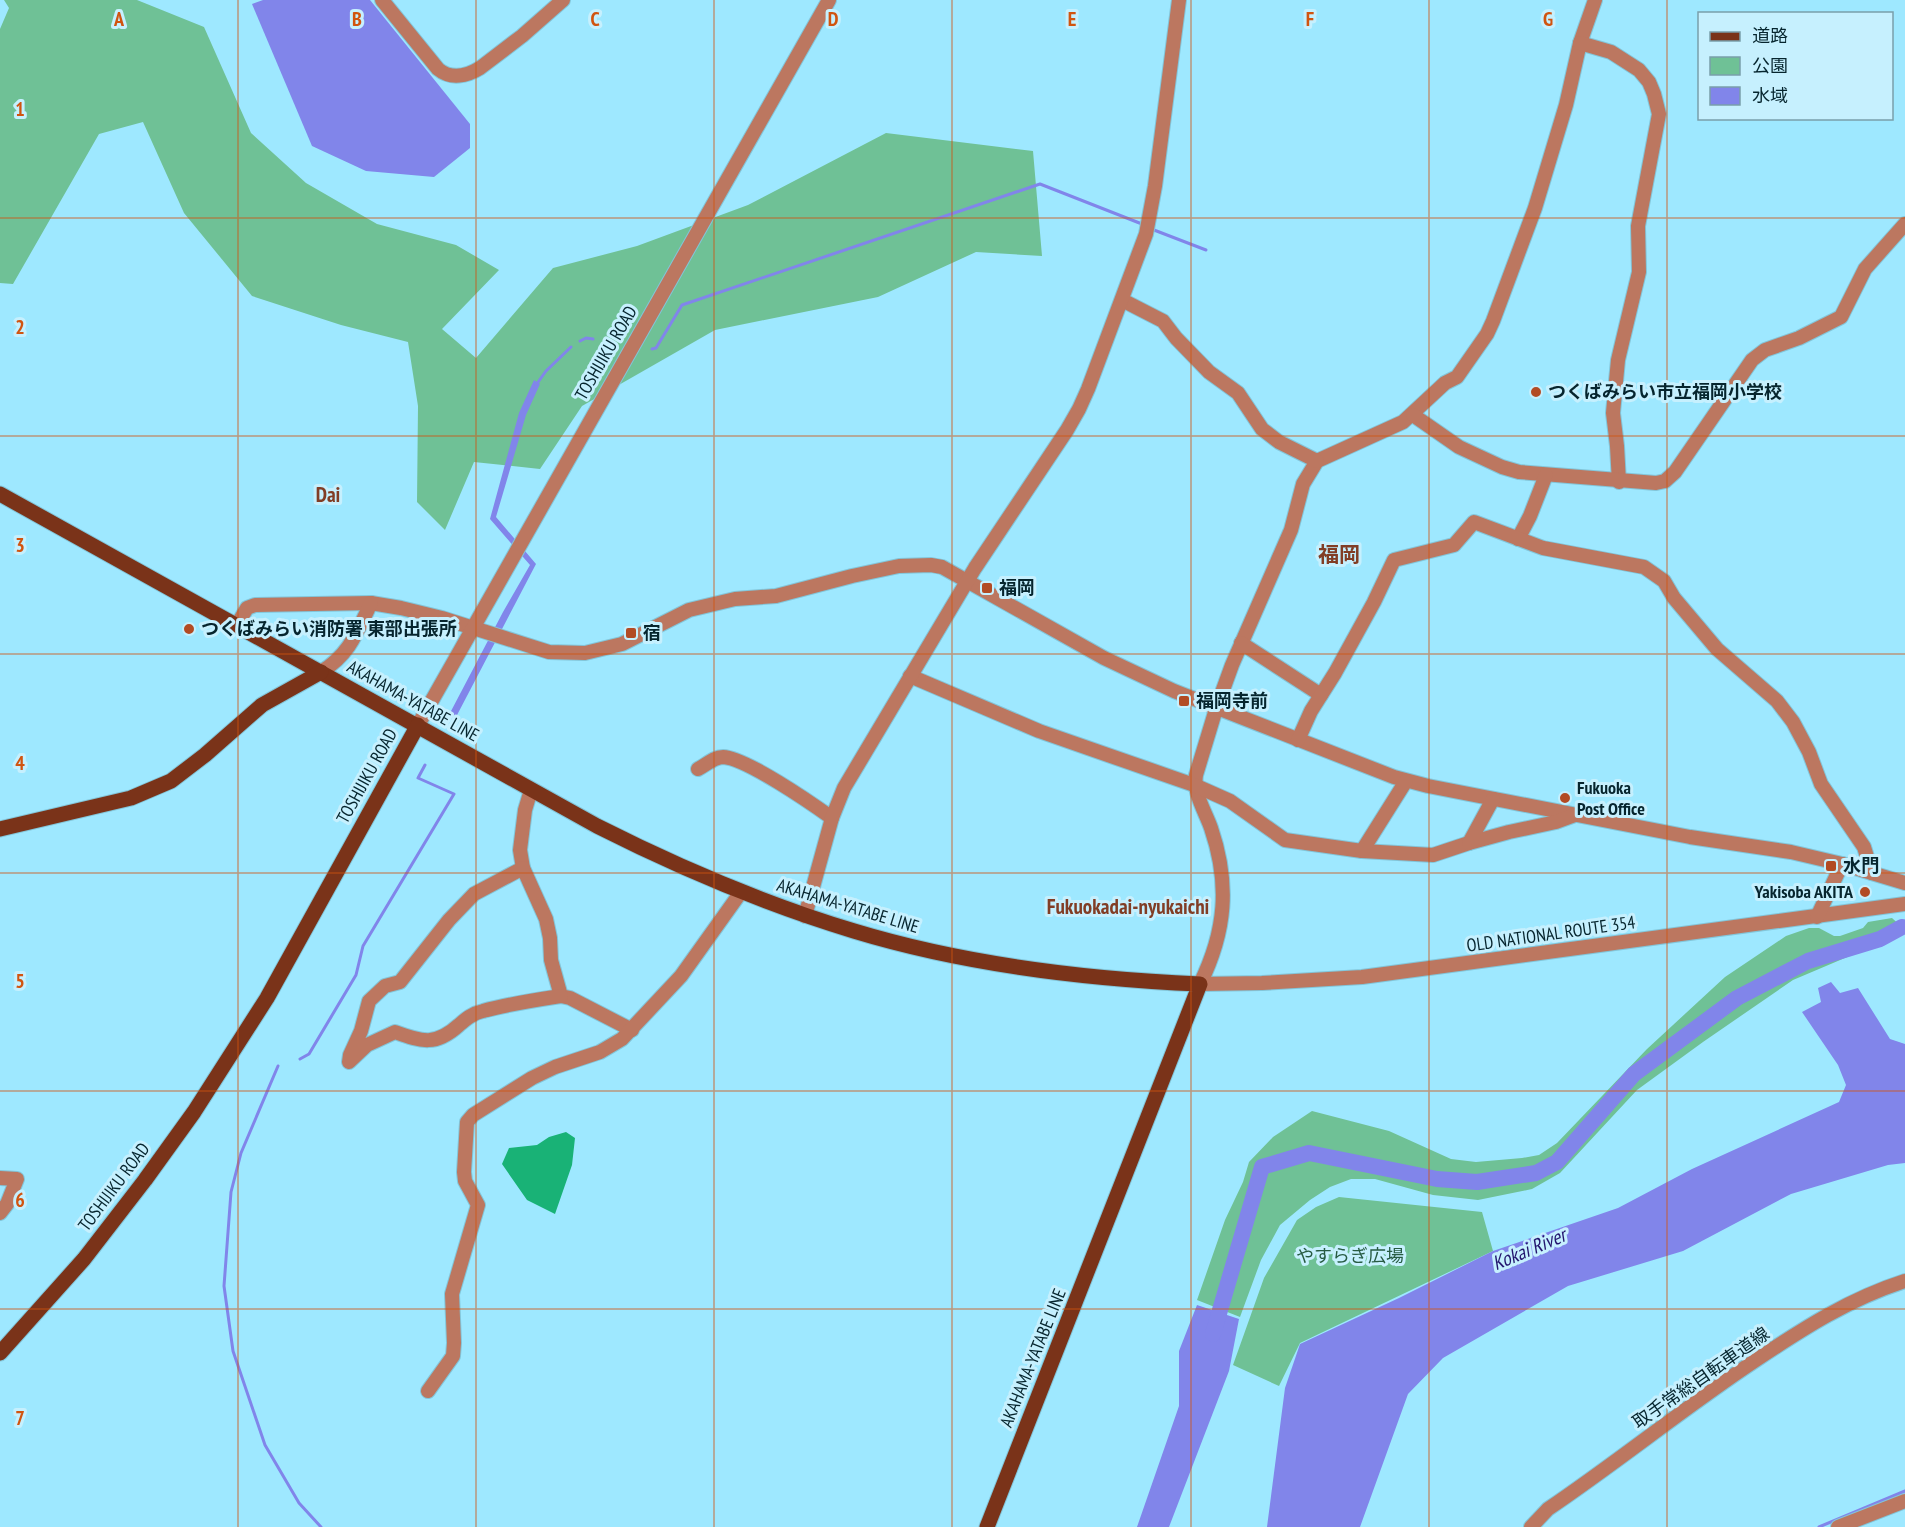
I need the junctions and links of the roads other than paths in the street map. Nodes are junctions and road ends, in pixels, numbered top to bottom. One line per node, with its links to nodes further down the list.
1 (382, 0): 2 (street)
2 (563, 0)
3 (829, 0): 18 (street, TOSHIJIKU ROAD)
4 (1179, 0): 8 (street)
5 (1595, 0): 6 (street)
6 (1580, 43): 9 (street); 12 (street)
7 (1905, 224): 12 (street)
8 (1122, 300): 10 (street); 15 (street)
9 (1413, 415): 10 (street); 11 (street)
10 (1317, 461): 19 (street)
11 (1546, 475): 12 (street); 14 (street)
12 (1619, 482)
13 (0, 494): 17 (main road, AKAHAMA-YATABE LINE)
14 (1518, 539): 22 (street); 38 (street)
15 (968, 580): 18 (street); 21 (street); 23 (street)
16 (371, 603): 17 (street); 18 (street); 20 (street)
17 (237, 625): 20 (main road, AKAHAMA-YATABE LINE)
18 (471, 628): 24 (street, TOSHIJIKU ROAD)
19 (1241, 643): 22 (street); 23 (street)
20 (321, 672): 24 (main road, AKAHAMA-YATABE LINE); 33 (main road)
21 (910, 676): 28 (street); 32 (street)
22 (1322, 695): 25 (street)
23 (1216, 709): 25 (street); 28 (street)
24 (418, 725): 29 (main road, AKAHAMA-YATABE LINE); 50 (main road, TOSHIJIKU ROAD)
25 (1298, 740): 27 (street)
26 (698, 769): 32 (street)
27 (1406, 781): 30 (street); 35 (street)
28 (1194, 785): 35 (street); 44 (street)
29 (531, 790): 37 (street); 40 (main road, AKAHAMA-YATABE LINE)
30 (1493, 799): 31 (street); 34 (street)
31 (1575, 815): 34 (street); 36 (street)
32 (832, 818): 42 (street)
33 (0, 829)
34 (1469, 843): 35 (street)
35 (1362, 851)
36 (1842, 864): 38 (street); 43 (street)
37 (523, 868): 45 (street); 45 (street)
38 (1872, 873): 39 (street)
39 (1905, 883)
40 (741, 892): 42 (main road, AKAHAMA-YATABE LINE); 46 (street)
41 (1905, 904): 43 (street, OLD NATIONAL ROUTE 354)
42 (805, 916): 44 (main road, AKAHAMA-YATABE LINE)
43 (1817, 916): 44 (street, OLD NATIONAL ROUTE 354)
44 (1200, 984): 53 (main road, AKAHAMA-YATABE LINE)
45 (561, 996): 46 (street)
46 (632, 1030): 51 (street)
47 (0, 1178): 48 (street)
48 (0, 1213)
49 (1905, 1281): 54 (street, 取手常総自転車道線)
50 (0, 1353)
51 (429, 1391)
52 (1905, 1501): 55 (street)
53 (987, 1527)
54 (1531, 1527)
55 (1838, 1527)

